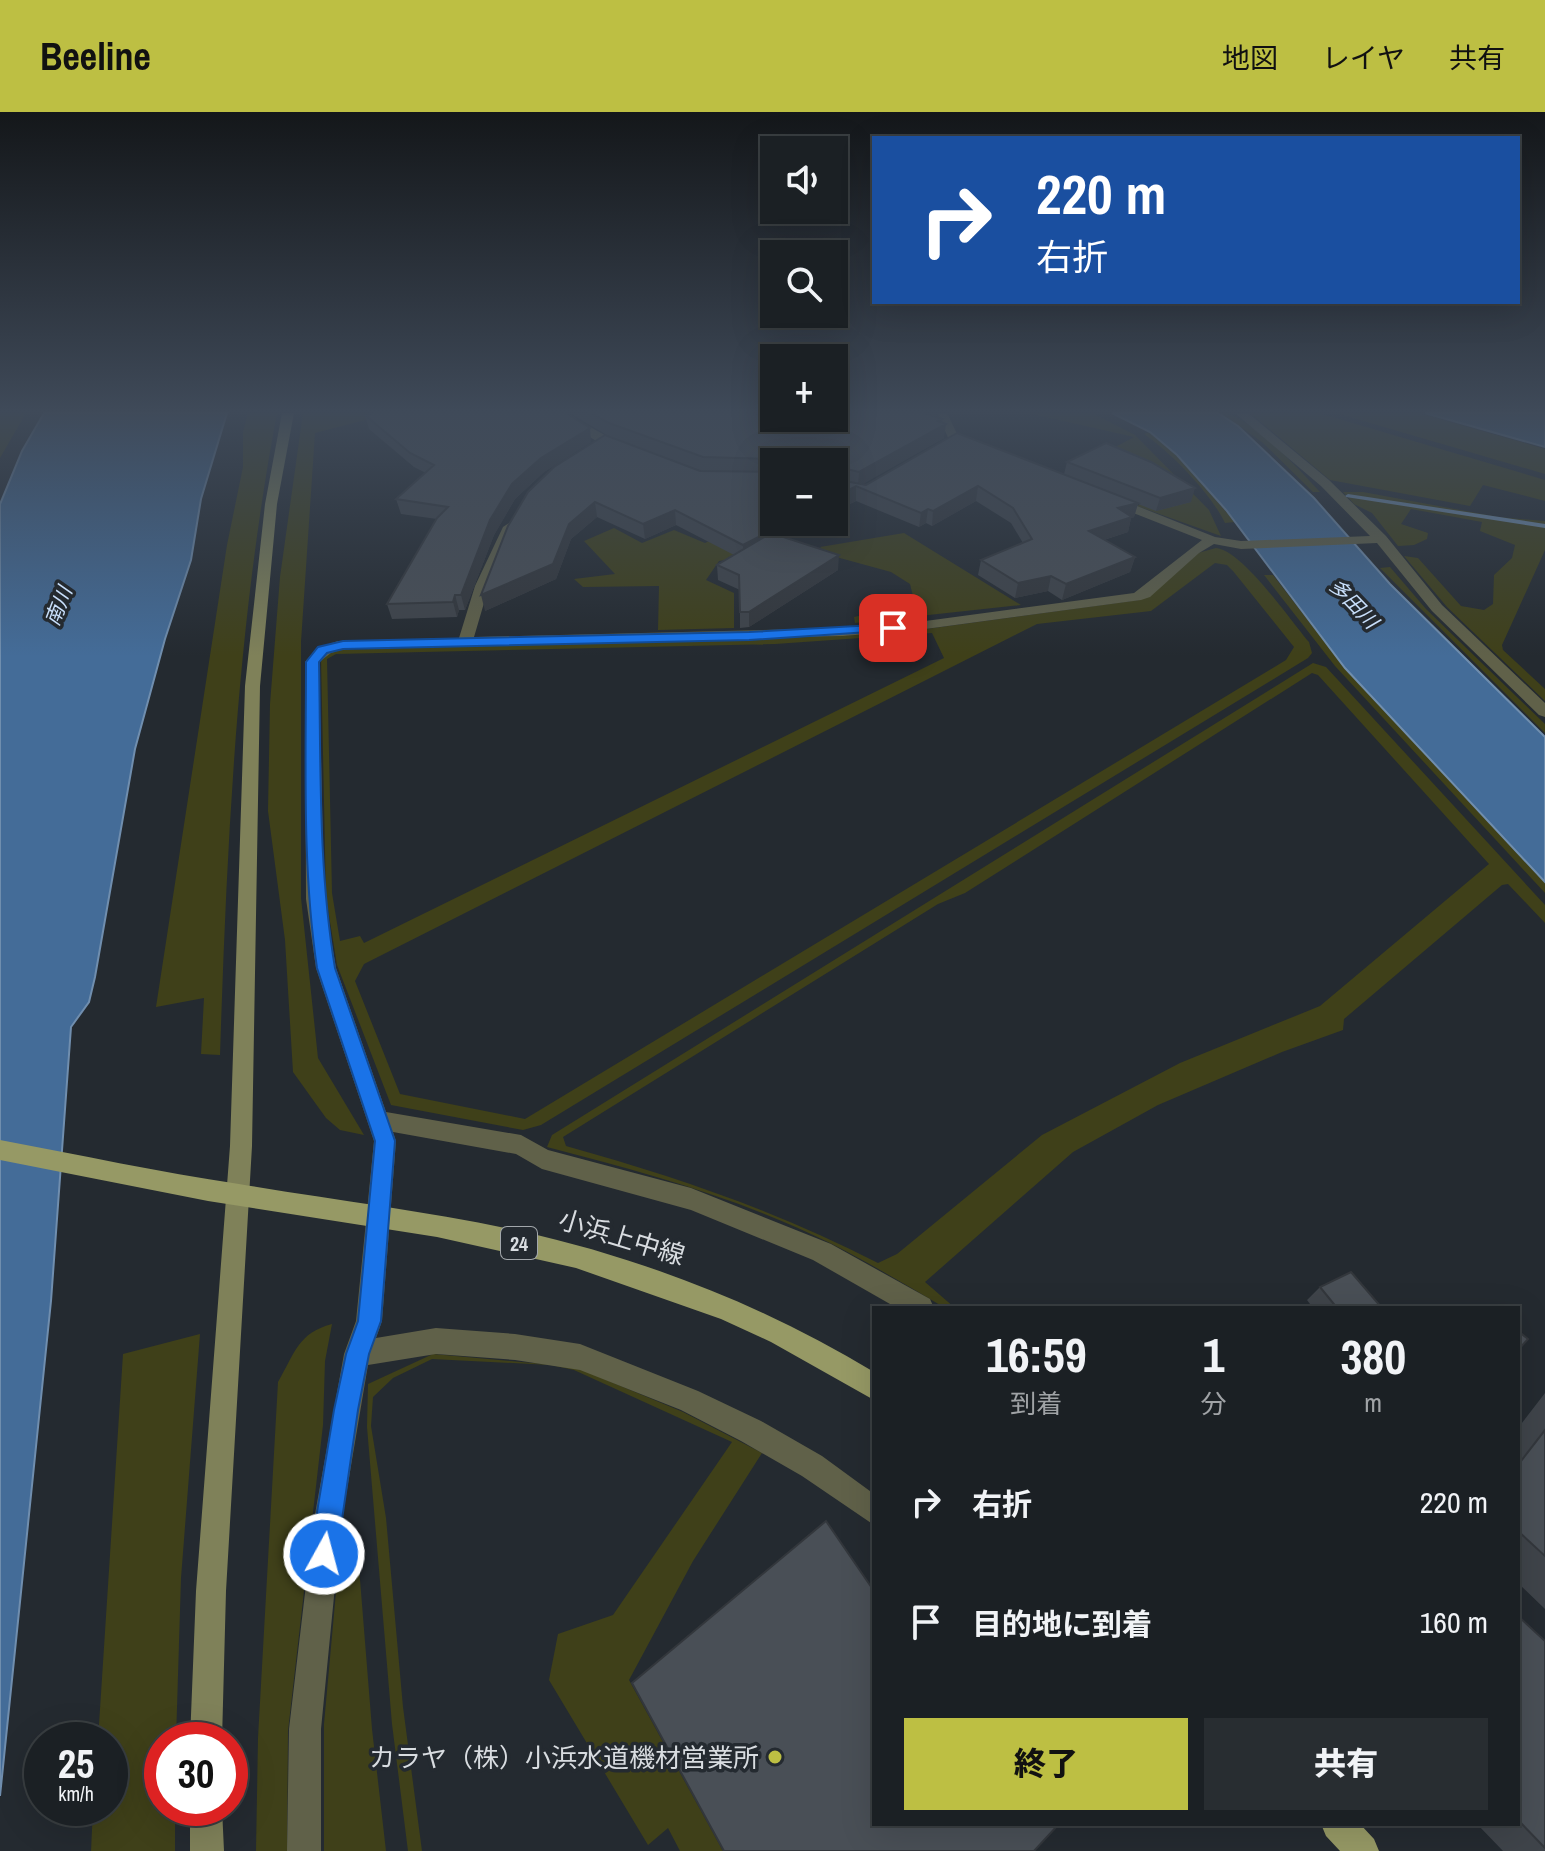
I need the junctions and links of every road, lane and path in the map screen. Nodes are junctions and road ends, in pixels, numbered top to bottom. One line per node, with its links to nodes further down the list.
1 (275, 494): 11 (street)
2 (1097, 494): 5 (street)
3 (1335, 494): 6 (street)
4 (513, 520): 7 (street)
5 (1212, 540): 6 (street); 7 (street)
6 (1374, 540): 8 (street)
7 (465, 643): 9 (street)
8 (1545, 712)
9 (378, 1120): 12 (street); 13 (street)
10 (0, 1150): 11 (main road, 小浜上中線 / 24)
11 (239, 1194): 14 (main road, 小浜上中線 / 24); 16 (street)
12 (917, 1306)
13 (357, 1354): 15 (street); 20 (street)
14 (872, 1386)
15 (872, 1510)
16 (206, 1722)
17 (206, 1826): 19 (street)
18 (1340, 1826): 21 (main road)
19 (207, 1851)
20 (304, 1851)
21 (1362, 1851)

